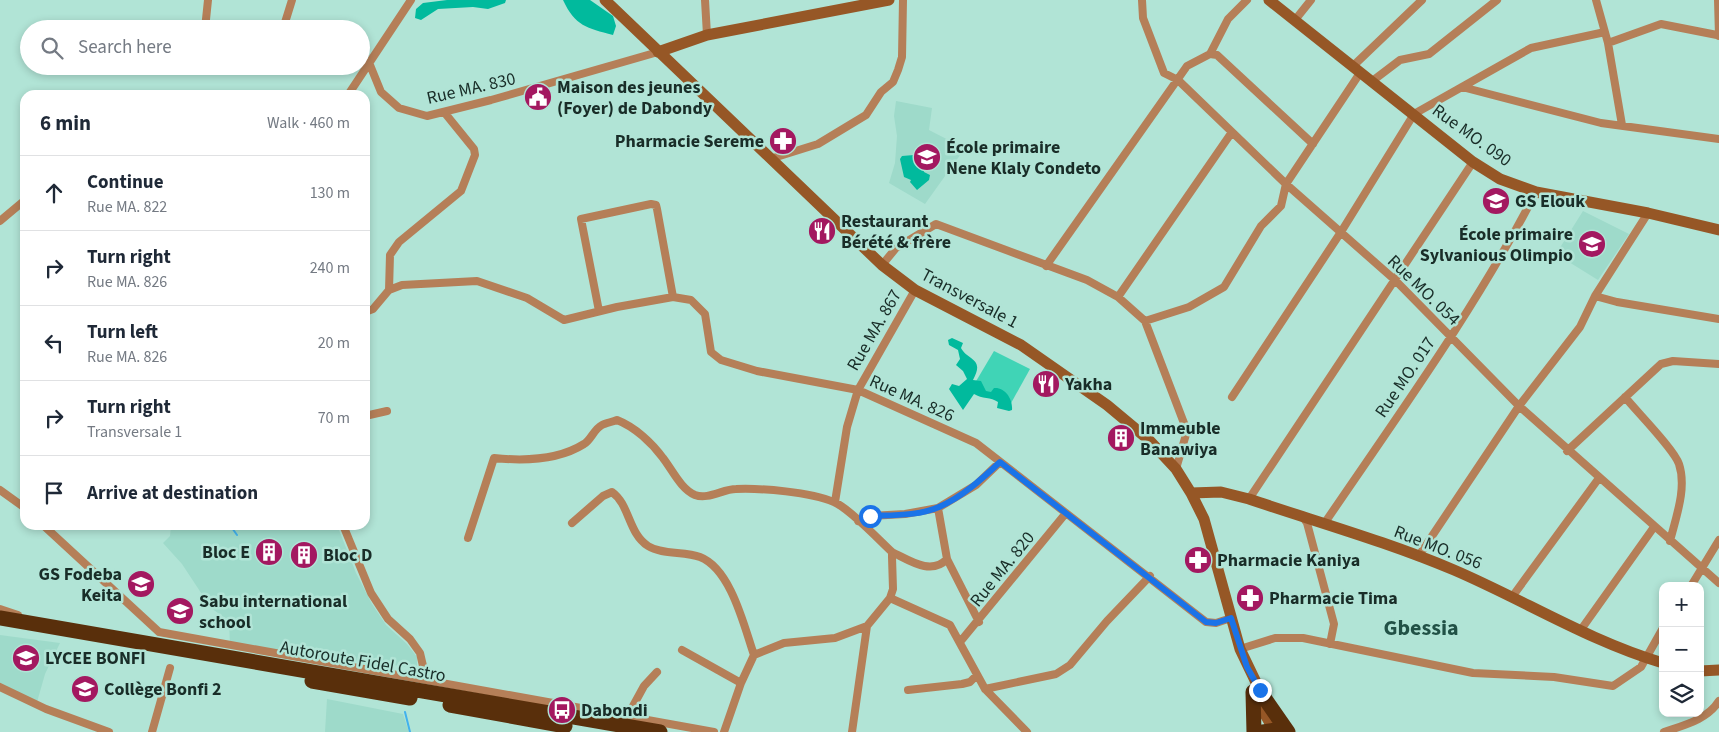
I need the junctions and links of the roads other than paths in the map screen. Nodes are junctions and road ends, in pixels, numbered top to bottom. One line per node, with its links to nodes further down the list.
1 (208, 0): 16 (street)
2 (292, 0): 17 (street)
3 (411, 0): 25 (street)
4 (605, 0): 23 (street, Transversale 1)
5 (705, 0): 20 (street)
6 (889, 0): 20 (street)
7 (902, 0): 38 (street)
8 (1142, 0): 28 (street, Rue MO. 054)
9 (1247, 0): 24 (street)
10 (1269, 0): 18 (street, Rue MO. 090)
11 (1311, 0): 18 (street)
12 (1422, 0): 26 (street)
13 (1497, 0): 29 (street)
14 (1596, 0): 19 (street)
15 (1718, 0): 21 (street)
16 (206, 20)
17 (286, 20)
18 (1295, 20): 26 (street, Rue MO. 090)
19 (1605, 32): 22 (street); 30 (street)
20 (707, 35): 23 (street)
21 (1718, 35): 22 (street)
22 (1608, 43): 34 (street)
23 (658, 52): 32 (street, Rue MA. 830); 38 (street, Transversale 1)
24 (1210, 54): 28 (street); 37 (street)
25 (370, 65): 32 (street, Rue MA. 830)
26 (1356, 70): 29 (street, Rue MO. 090); 37 (street)
27 (363, 75): 31 (street)
28 (1178, 80): 35 (street, Rue MO. 054); 48 (street)
29 (1371, 82): 33 (street, Rue MO. 090)
30 (1462, 87): 33 (street); 34 (street)
31 (352, 90)
32 (444, 112): 50 (street)
33 (1414, 114): 39 (street, Rue MO. 090); 46 (street)
34 (1622, 125): 36 (street)
35 (1232, 132): 40 (street, Rue MO. 054); 54 (street)
36 (1719, 139)
37 (1313, 144): 40 (street)
38 (770, 159): 47 (street, Transversale 1)
39 (1473, 162): 41 (street, Rue MO. 090); 49 (street)
40 (1286, 184): 46 (street, Rue MO. 054); 58 (street)
41 (1536, 192): 43 (street, Rue MO. 090); 59 (street, Rue MO. 017)
42 (20, 204): 44 (street)
43 (1648, 213): 45 (street, Rue MO. 090); 52 (street)
44 (0, 221)
45 (1719, 230)
46 (1341, 232): 49 (street, Rue MO. 054); 62 (street)
47 (882, 265): 48 (street); 51 (street, Transversale 1)
48 (1046, 266): 54 (street)
49 (1395, 280): 59 (street, Rue MO. 054); 75 (street)
50 (389, 290): 55 (street); 56 (street, Rue MA. 826)
51 (914, 290): 61 (street, Rue MA. 867); 69 (street, Transversale 1)
52 (1595, 296): 57 (street); 64 (street)
53 (673, 297): 56 (street, Rue MA. 826); 56 (street); 61 (street, Rue MA. 826)
54 (1118, 298): 58 (street)
55 (370, 310)
56 (599, 311)
57 (1719, 319)
58 (1145, 321): 69 (street)
59 (1451, 336): 64 (street, Rue MO. 054); 83 (street, Rue MO. 017)
60 (1719, 364): 63 (street)
61 (858, 390): 68 (street, Rue MA. 826); 76 (street, Rue MA. 867)
62 (1232, 397)
63 (1625, 397): 67 (street); 89 (street)
64 (1519, 406): 67 (street, Rue MO. 054); 91 (street)
65 (388, 411): 66 (street)
66 (370, 415)
67 (1567, 451): 70 (street, Rue MO. 054)
68 (1000, 462): 78 (street); 79 (street, Rue MA. 826)
69 (1176, 469): 73 (street, Transversale 1)
70 (1599, 478): 84 (street, Rue MO. 054); 97 (street)
71 (0, 486): 72 (street)
72 (0, 490): 74 (street); 77 (street)
73 (1191, 493): 75 (street, Rue MO. 056); 101 (street, Transversale 1)
74 (0, 498)
75 (1249, 499): 80 (street, Rue MO. 056)
76 (835, 502): 81 (street); 87 (street)
77 (20, 504)
78 (938, 508): 81 (street); 92 (street)
79 (1066, 513): 94 (street, Rue MA. 826); 102 (street, Rue MA. 820)
80 (1303, 517): 83 (street, Rue MO. 056); 109 (street)
81 (858, 521): 90 (street)
82 (572, 523): 112 (street)
83 (1324, 524): 91 (street, Rue MO. 056)
84 (1654, 527): 89 (street, Rue MO. 054); 106 (street)
85 (48, 530): 120 (street)
86 (345, 530): 120 (street)
87 (468, 538)
88 (1719, 540): 93 (street)
89 (1670, 541): 93 (street, Rue MO. 054)
90 (892, 552): 92 (street); 98 (street)
91 (1418, 556): 97 (street, Rue MO. 056)
92 (947, 558): 102 (street)
93 (1703, 569): 95 (street); 96 (street, Rue MO. 054)
94 (1150, 576): 101 (street, Rue MA. 826); 123 (street)
95 (1694, 582)
96 (1719, 583)
97 (1512, 597): 106 (street, Rue MO. 056)
98 (890, 598): 103 (street); 108 (street)
99 (0, 609): 104 (street)
100 (0, 618): 104 (highway, Autoroute Fidel Castro)
101 (1231, 618): 110 (street, Transversale 1)
102 (978, 622): 108 (street, Rue MA. 820)
103 (867, 626): 112 (street); 135 (street)
104 (56, 627): 132 (highway, Autoroute Fidel Castro)
105 (0, 629): 131 (highway, Autoroute Fidel Castro)
106 (1580, 630): 113 (street, Rue MO. 056)
107 (1659, 635): 113 (street)
108 (960, 642): 119 (street)
109 (1330, 644): 110 (street); 113 (street)
110 (1240, 649): 125 (street, Transversale 1)
111 (682, 650): 121 (street)
112 (754, 655): 121 (street)
113 (1645, 658): 114 (street, Rue MO. 056)
114 (1659, 662)
115 (170, 668): 130 (street)
116 (1719, 670): 117 (street)
117 (1704, 671)
118 (656, 672): 127 (street)
119 (977, 675): 123 (street); 124 (street)
120 (426, 679): 127 (street)
121 (741, 683): 134 (street)
122 (0, 687): 129 (street)
123 (985, 689): 136 (street)
124 (908, 690)
125 (1258, 694): 128 (highway); 137 (highway)
126 (1719, 701): 138 (street)
127 (627, 717): 133 (street)
128 (1278, 731)
129 (109, 732)
130 (152, 732)
131 (602, 732)
132 (660, 732)
133 (714, 732)
134 (724, 732)
135 (852, 732)
136 (1027, 732)
137 (1254, 732)
138 (1664, 732)

